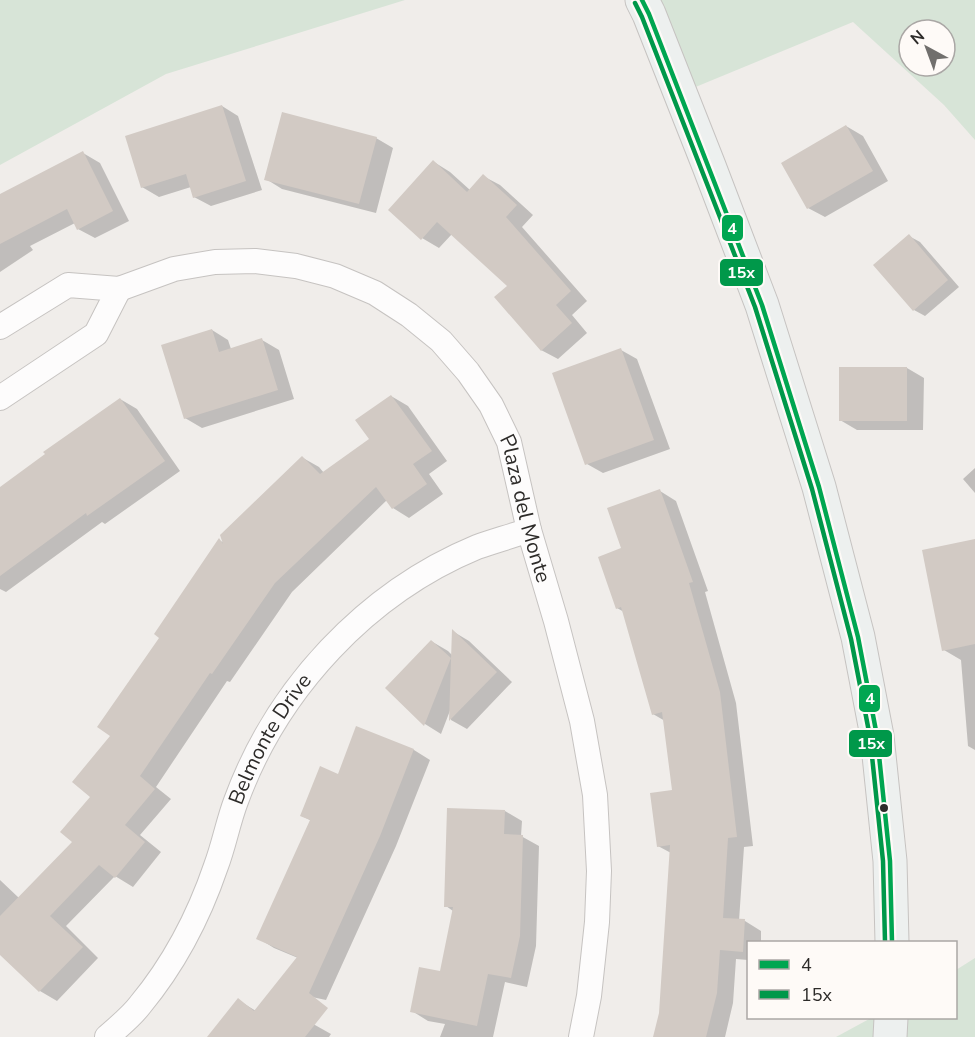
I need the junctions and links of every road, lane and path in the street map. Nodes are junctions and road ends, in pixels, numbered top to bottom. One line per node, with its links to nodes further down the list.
1 (642, 0): 6 (main road)
2 (119, 289): 3 (street, Plaza del Monte); 4 (street); 5 (street, Plaza del Monte)
3 (0, 327)
4 (0, 398)
5 (529, 530): 8 (street, Belmonte Drive); 9 (street, Plaza del Monte)
6 (892, 941)
7 (891, 1019): 10 (main road)
8 (107, 1037)
9 (581, 1037)
10 (890, 1037)

